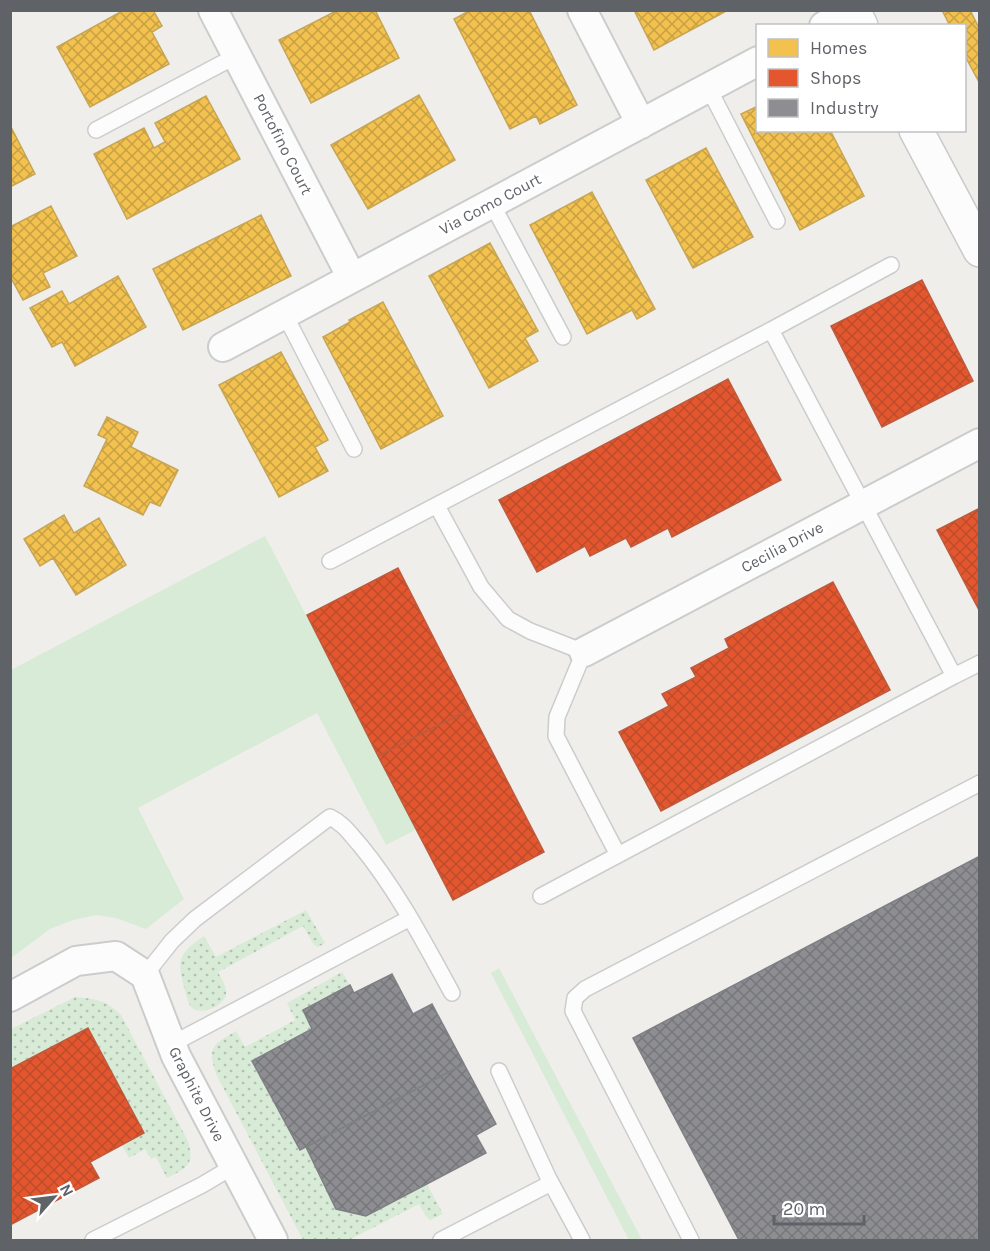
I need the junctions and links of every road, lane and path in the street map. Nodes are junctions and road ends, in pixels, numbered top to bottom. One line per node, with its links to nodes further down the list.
1 (213, 10): 6 (street, Portofino Court)
2 (582, 10): 9 (street)
3 (852, 10): 4 (street); 5 (street)
4 (828, 24)
5 (860, 24)
6 (237, 56): 10 (lane); 16 (street, Portofino Court)
7 (756, 62): 8 (street, Via Como Court)
8 (708, 87): 9 (street, Via Como Court); 13 (lane)
9 (641, 124): 12 (street, Via Como Court)
10 (96, 129)
11 (917, 132): 14 (street)
12 (492, 204): 16 (street, Via Como Court); 19 (lane)
13 (777, 221)
14 (977, 237)
15 (891, 265): 18 (lane)
16 (352, 278): 17 (street, Via Como Court)
17 (285, 315): 20 (street, Via Como Court); 22 (lane)
18 (771, 330): 23 (lane); 24 (lane)
19 (563, 337)
20 (224, 348)
21 (980, 443): 23 (street, Cecilia Drive)
22 (354, 449)
23 (863, 504): 26 (street, Cecilia Drive); 28 (lane)
24 (437, 506): 25 (lane); 26 (lane)
25 (330, 561)
26 (584, 652): 30 (lane)
27 (980, 663): 28 (lane)
28 (954, 676): 30 (lane)
29 (980, 783): 44 (lane)
30 (618, 855): 31 (lane)
31 (541, 896)
32 (410, 918): 33 (lane); 34 (lane); 36 (lane)
33 (145, 975): 35 (street); 36 (street, Graphite Drive)
34 (452, 993)
35 (10, 997)
36 (172, 1044): 38 (street, Graphite Drive)
37 (498, 1071): 39 (lane)
38 (234, 1166): 40 (lane); 41 (street, Graphite Drive)
39 (551, 1183): 42 (lane); 43 (lane)
40 (93, 1240)
41 (273, 1240)
42 (441, 1240)
43 (582, 1240)
44 (691, 1240)

